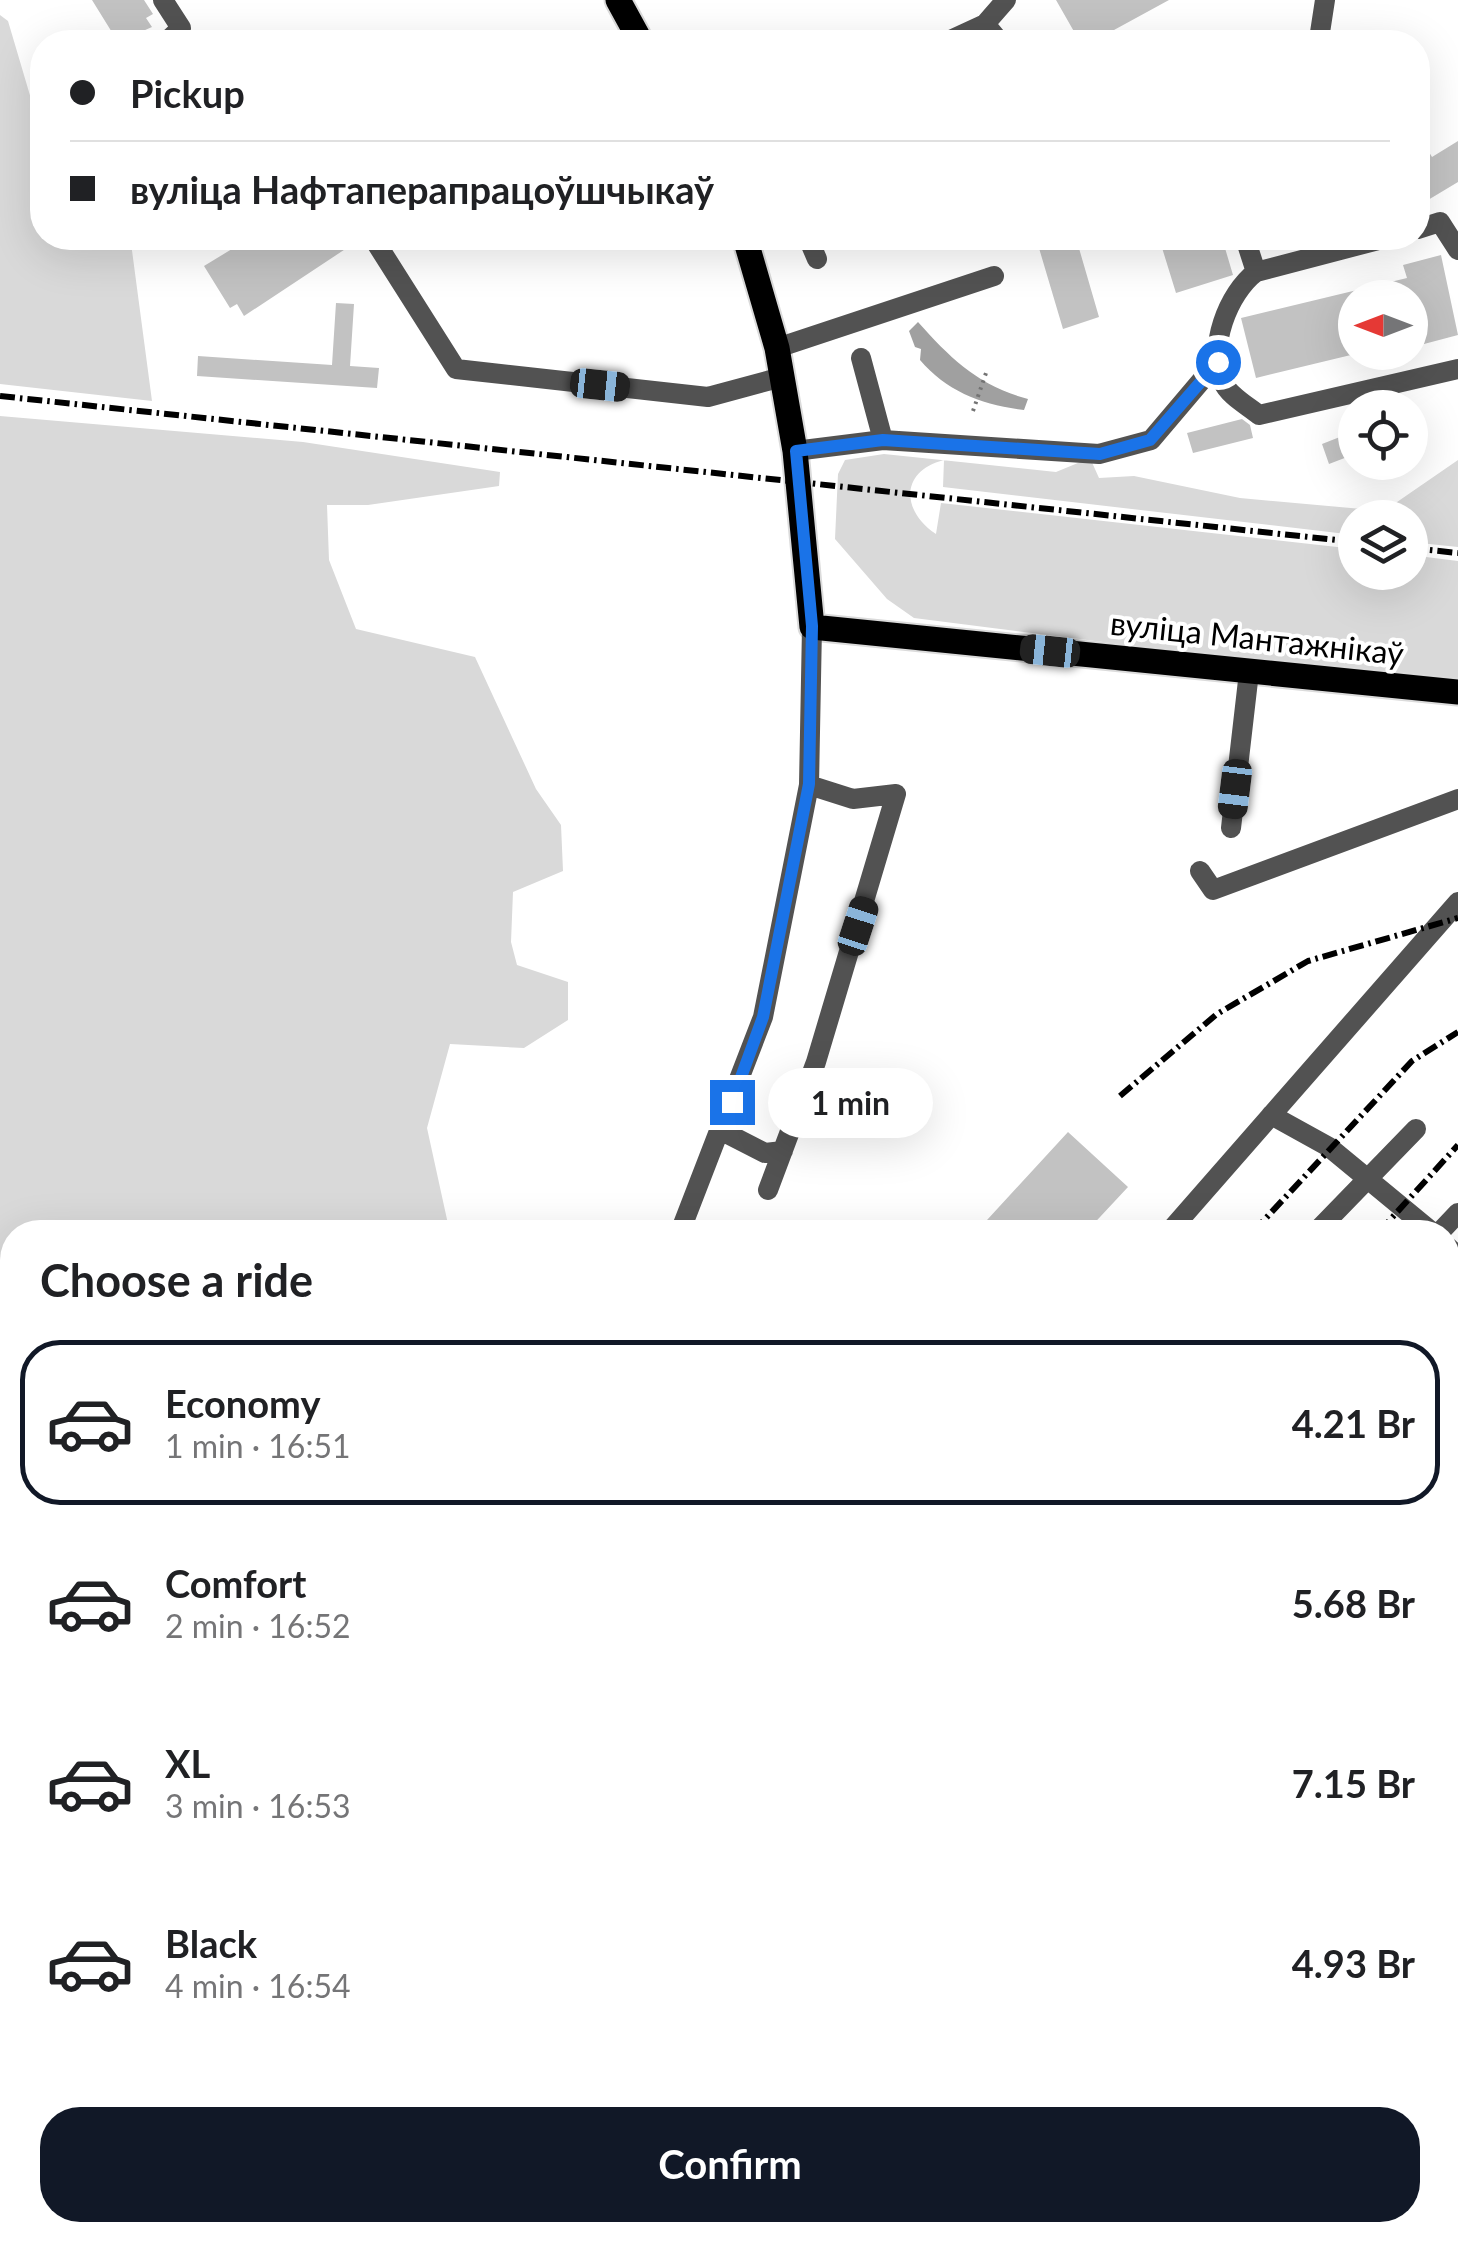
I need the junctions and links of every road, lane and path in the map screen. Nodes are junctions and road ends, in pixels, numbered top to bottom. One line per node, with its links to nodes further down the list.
1 (163, 0): 6 (street)
2 (618, 0): 7 (main road)
3 (1006, 0): 5 (street)
4 (1325, 0): 10 (street)
5 (985, 24): 8 (street); 9 (street)
6 (179, 30)
7 (634, 30)
8 (972, 30)
9 (990, 30)
10 (1321, 30)
11 (1430, 225): 17 (street)
12 (381, 250): 26 (street)
13 (748, 250): 21 (main road)
14 (813, 250): 18 (street)
15 (1249, 250): 19 (street)
16 (1340, 250): 19 (street)
17 (1458, 250)
18 (817, 258)
19 (1256, 272): 23 (street)
20 (994, 276): 21 (street)
21 (777, 348): 26 (main road)
22 (861, 358): 28 (street)
23 (1218, 362): 24 (street); 28 (street)
24 (1458, 369)
25 (986, 373): 27 (path)
26 (782, 377): 29 (main road)
27 (973, 411)
28 (883, 440): 29 (street)
29 (796, 451): 30 (main road)
30 (812, 626): 31 (main road, вуліца Мантажнікаў); 33 (street)
31 (1249, 672): 32 (main road, вуліца Мантажнікаў); 35 (street)
32 (1458, 692)
33 (809, 784): 40 (street); 41 (street)
34 (1458, 798): 36 (street)
35 (1231, 828)
36 (1200, 871)
37 (1458, 902): 38 (street)
38 (1272, 1116): 42 (street); 45 (street)
39 (1416, 1130): 42 (street)
40 (722, 1131): 41 (street); 44 (street)
41 (783, 1151): 43 (street)
42 (1366, 1178): 46 (street); 47 (street)
43 (768, 1190)
44 (685, 1220)
45 (1180, 1220)
46 (1327, 1220)
47 (1417, 1220)

